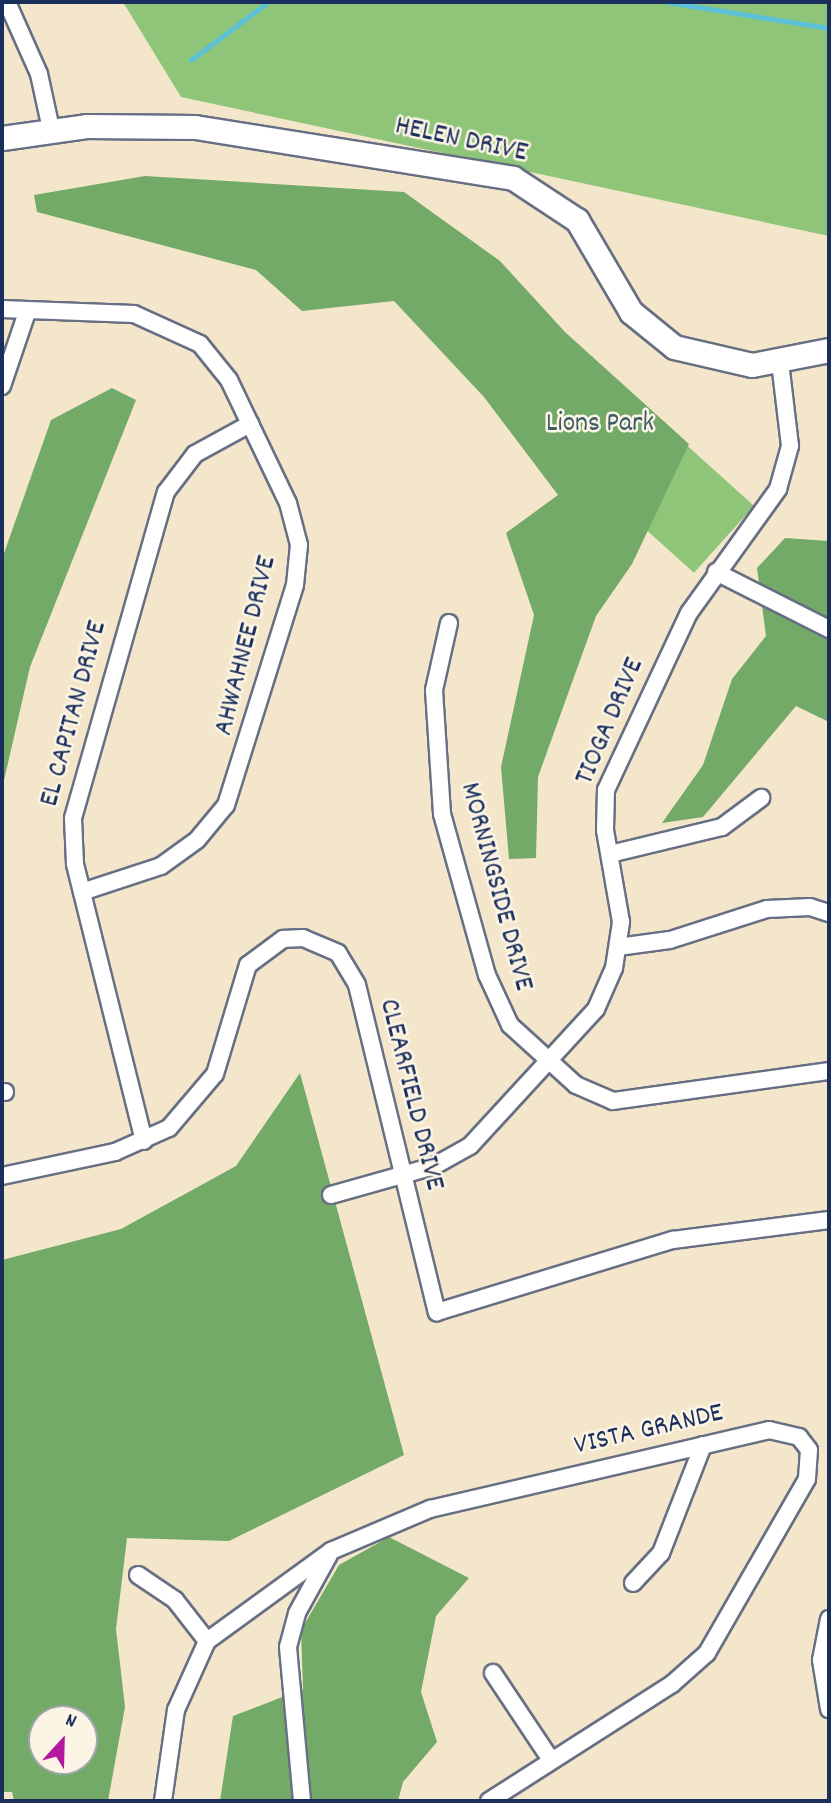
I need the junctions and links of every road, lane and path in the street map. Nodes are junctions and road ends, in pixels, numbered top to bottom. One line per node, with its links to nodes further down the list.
1 (7, 2): 2 (street)
2 (51, 129): 3 (street, HELEN DRIVE); 7 (street, HELEN DRIVE)
3 (2, 138)
4 (2, 309): 5 (street, AHWAHNEE DRIVE)
5 (27, 312): 8 (street); 9 (street, AHWAHNEE DRIVE)
6 (829, 350): 7 (street, HELEN DRIVE)
7 (780, 362): 10 (street, TIOGA DRIVE)
8 (2, 386)
9 (250, 424): 15 (street, EL CAPITAN DRIVE); 15 (street, AHWAHNEE DRIVE)
10 (716, 572): 12 (street); 14 (street, TIOGA DRIVE)
11 (449, 622): 18 (street, MORNINGSIDE DRIVE)
12 (829, 629)
13 (761, 798): 14 (street)
14 (610, 854): 17 (street, TIOGA DRIVE)
15 (82, 892): 20 (street, EL CAPITAN DRIVE)
16 (829, 913): 17 (street)
17 (618, 947): 18 (street, TIOGA DRIVE)
18 (549, 1063): 19 (street, MORNINGSIDE DRIVE); 21 (street, TIOGA DRIVE)
19 (829, 1071)
20 (144, 1141): 21 (street, CLEARFIELD DRIVE); 22 (street, CLEARFIELD DRIVE)
21 (403, 1175): 23 (street, TIOGA DRIVE); 24 (street, CLEARFIELD DRIVE)
22 (2, 1176)
23 (331, 1195)
24 (829, 1220)
25 (703, 1445): 26 (street, VISTA GRANDE); 28 (street); 33 (street, VISTA GRANDE)
26 (331, 1551): 30 (street, VISTA GRANDE); 35 (street)
27 (138, 1575): 30 (street)
28 (633, 1583)
29 (829, 1619): 32 (street)
30 (207, 1642): 34 (street, VISTA GRANDE)
31 (493, 1673): 33 (street)
32 (829, 1709)
33 (551, 1760): 36 (street, VISTA GRANDE)
34 (163, 1801)
35 (302, 1801)
36 (489, 1801)

